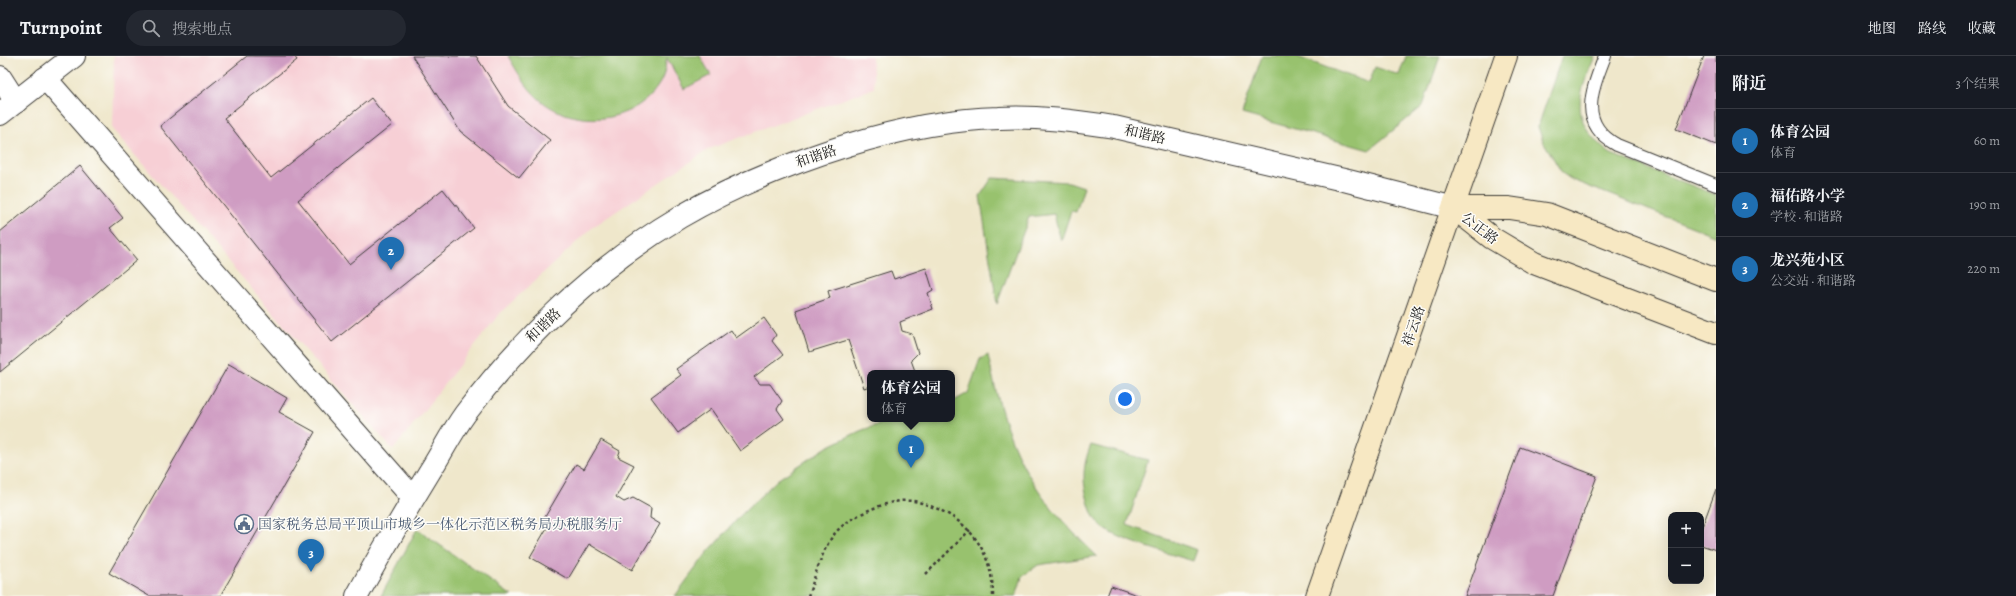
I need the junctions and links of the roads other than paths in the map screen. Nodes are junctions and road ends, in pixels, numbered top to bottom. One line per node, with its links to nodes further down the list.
1 (74, 56): 5 (street)
2 (1506, 56): 8 (main road, 祥云路)
3 (1605, 56): 7 (lane)
4 (0, 77): 6 (street)
5 (45, 78): 6 (street); 11 (street)
6 (8, 108)
7 (1716, 185)
8 (1454, 208): 9 (main road, 公正路); 10 (main road, 公正路); 11 (street, 和谐路); 13 (main road, 祥云路)
9 (1716, 280)
10 (1716, 333)
11 (414, 498): 12 (street, 和谐路)
12 (357, 596)
13 (1318, 596)

